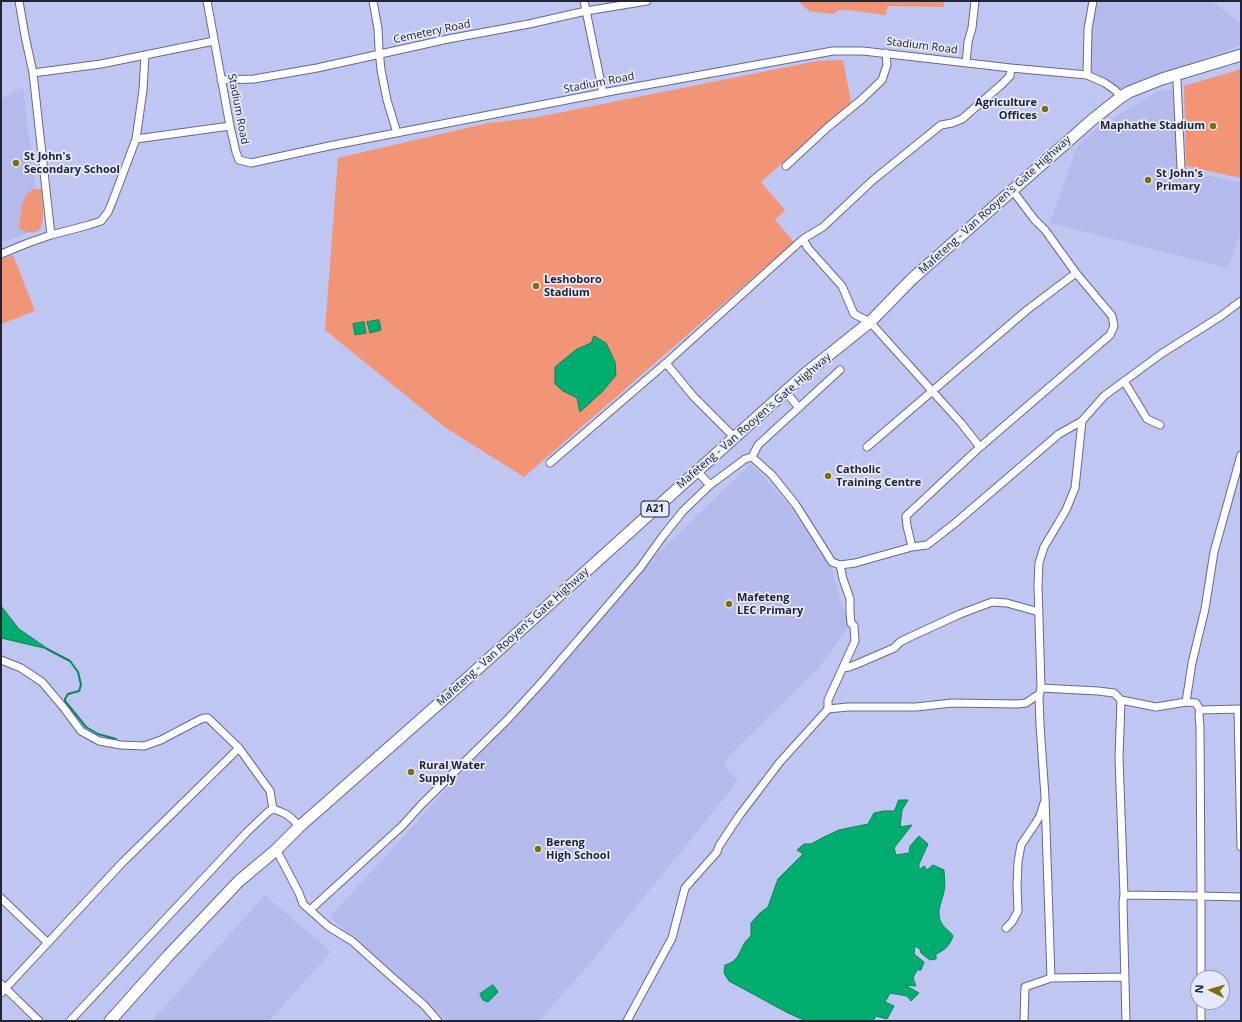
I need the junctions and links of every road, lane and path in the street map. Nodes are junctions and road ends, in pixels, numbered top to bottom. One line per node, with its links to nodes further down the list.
1 (19, 1): 16 (street)
2 (207, 1): 9 (street, Stadium Road)
3 (372, 1): 12 (street)
4 (584, 1): 8 (street)
5 (647, 1): 8 (street, Cemetery Road)
6 (975, 1): 14 (street)
7 (1093, 1): 17 (street)
8 (586, 11): 12 (street, Cemetery Road); 20 (street)
9 (214, 41): 11 (street); 19 (street, Stadium Road)
10 (886, 53): 14 (street, Stadium Road); 20 (street, Stadium Road); 25 (street)
11 (145, 55): 16 (street); 24 (street)
12 (379, 55): 19 (street, Cemetery Road); 23 (street)
13 (1241, 55): 18 (main road, Mafeteng - Van Rooyen's Gate Highway / A21)
14 (966, 63): 15 (street, Stadium Road)
15 (1011, 68): 17 (street, Stadium Road); 29 (street)
16 (33, 73): 28 (street)
17 (1087, 75): 21 (street, Stadium Road)
18 (1175, 75): 21 (main road, Mafeteng - Van Rooyen's Gate Highway / A21); 26 (street)
19 (221, 80): 22 (street, Stadium Road)
20 (603, 93): 23 (street, Stadium Road)
21 (1121, 97): 27 (main road, Mafeteng - Van Rooyen's Gate Highway / A21)
22 (230, 126): 23 (street, Stadium Road); 24 (street)
23 (397, 133)
24 (136, 139): 28 (street)
25 (786, 166)
26 (1181, 168)
27 (1013, 191): 31 (street); 33 (main road, Mafeteng - Van Rooyen's Gate Highway / A21)
28 (51, 235): 30 (street)
29 (803, 239): 33 (street); 34 (street)
30 (1, 254)
31 (1076, 273): 37 (street); 44 (street)
32 (1241, 301): 36 (street)
33 (870, 322): 37 (street); 38 (main road, Mafeteng - Van Rooyen's Gate Highway / A21)
34 (666, 363): 42 (street); 47 (street)
35 (840, 370): 39 (street)
36 (1124, 381): 40 (street); 41 (street)
37 (932, 391): 43 (street); 44 (street)
38 (786, 392): 39 (street); 42 (main road, Mafeteng - Van Rooyen's Gate Highway / A21)
39 (800, 408): 46 (street)
40 (1082, 421): 50 (street); 52 (street)
41 (1160, 425)
42 (735, 438): 48 (main road, Mafeteng - Van Rooyen's Gate Highway / A21)
43 (867, 447)
44 (980, 447): 50 (street)
45 (1241, 455): 58 (street)
46 (752, 457): 49 (street); 51 (street)
47 (550, 463)
48 (697, 471): 49 (street); 65 (main road, Mafeteng - Van Rooyen's Gate Highway / A21)
49 (710, 485): 72 (street)
50 (912, 547): 51 (street)
51 (840, 565): 54 (street)
52 (1039, 612): 54 (street); 55 (street)
53 (1, 660): 62 (street)
54 (843, 668): 59 (street)
55 (1040, 688): 56 (street); 57 (street)
56 (1039, 697): 59 (street); 63 (street)
57 (1121, 700): 58 (street); 68 (street)
58 (1186, 702): 60 (street)
59 (828, 709): 84 (street)
60 (1200, 710): 61 (street); 69 (street)
61 (1240, 710): 66 (street)
62 (238, 748): 64 (street); 74 (street)
63 (1045, 797): 73 (street); 76 (street)
64 (273, 809): 65 (street); 81 (street)
65 (299, 827): 67 (main road, Mafeteng - Van Rooyen's Gate Highway / A21)
66 (1241, 847)
67 (276, 850): 72 (street); 82 (main road, Mafeteng - Van Rooyen's Gate Highway / A21)
68 (1124, 895): 69 (street); 77 (street)
69 (1201, 896): 70 (street); 75 (street)
70 (1241, 897)
71 (1, 898): 74 (street)
72 (310, 910): 83 (street)
73 (1006, 928)
74 (48, 943): 78 (street)
75 (1201, 970)
76 (1051, 978): 77 (street); 85 (street)
77 (1125, 978): 86 (street)
78 (2, 988): 80 (street)
79 (1201, 1010): 87 (street)
80 (39, 1021)
81 (70, 1021)
82 (110, 1021)
83 (438, 1021)
84 (627, 1021)
85 (1024, 1021)
86 (1126, 1021)
87 (1201, 1021)

